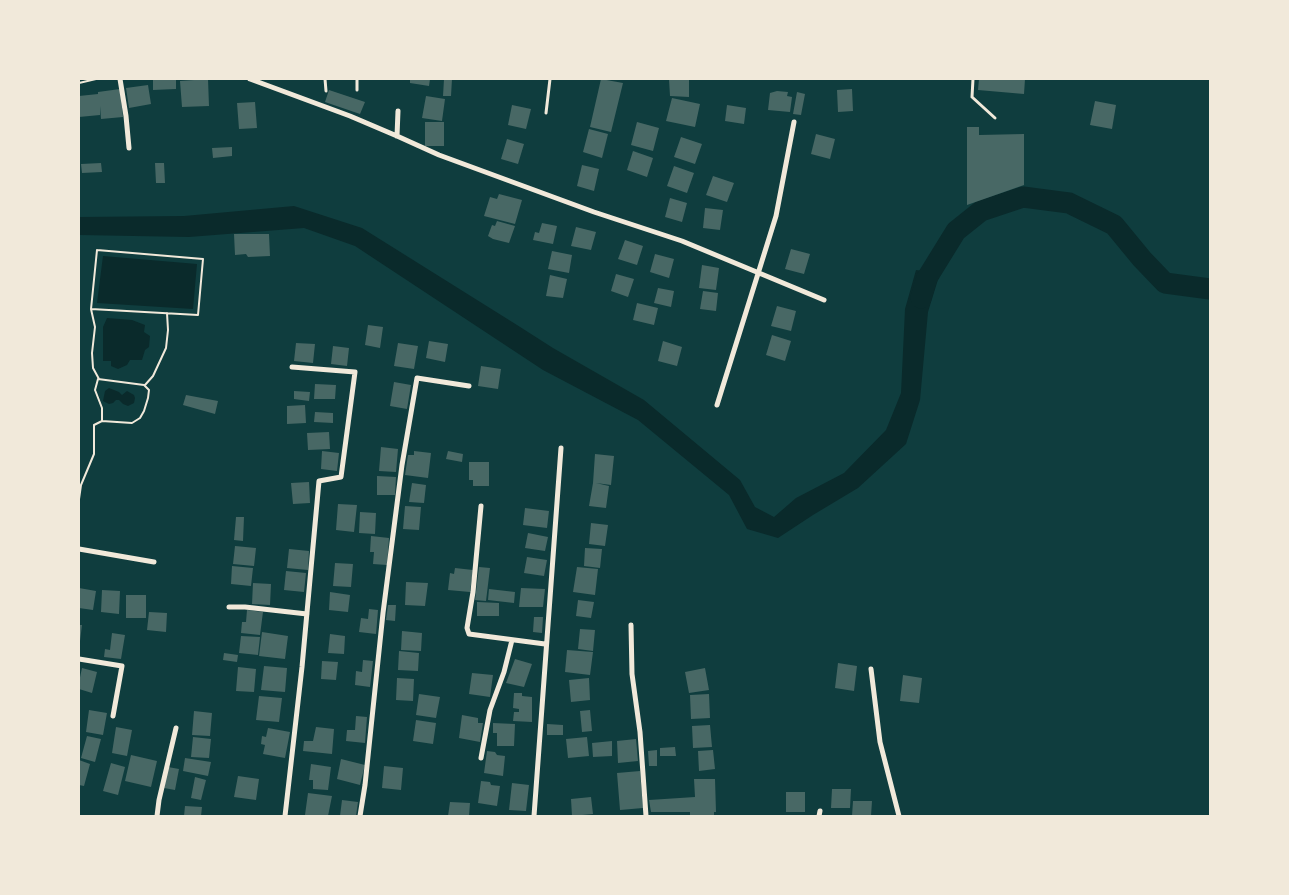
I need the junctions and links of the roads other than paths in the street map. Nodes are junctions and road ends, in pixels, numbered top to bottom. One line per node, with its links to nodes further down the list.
1 (120, 79): 14 (street)
2 (250, 79): 13 (street)
3 (325, 79): 8 (lane)
4 (356, 79): 7 (lane)
5 (550, 79): 10 (lane)
6 (973, 79): 11 (lane)
7 (358, 90)
8 (326, 91)
9 (398, 111): 13 (street)
10 (546, 113)
11 (995, 118)
12 (794, 122): 15 (street)
13 (397, 136): 15 (street)
14 (129, 148)
15 (759, 273): 16 (street); 19 (street)
16 (824, 300)
17 (292, 367): 25 (street)
18 (470, 386): 36 (street)
19 (717, 405)
20 (561, 448): 28 (street)
21 (481, 506): 27 (street)
22 (79, 549): 23 (street)
23 (154, 562)
24 (229, 607): 25 (street)
25 (307, 614): 35 (street)
26 (631, 625): 38 (street)
27 (512, 640): 28 (street); 33 (street)
28 (546, 644): 37 (street)
29 (79, 659): 31 (street)
30 (871, 669): 39 (street)
31 (112, 716)
32 (176, 728): 34 (street)
33 (481, 758)
34 (157, 816)
35 (284, 816)
36 (360, 816)
37 (534, 816)
38 (646, 816)
39 (899, 816)

